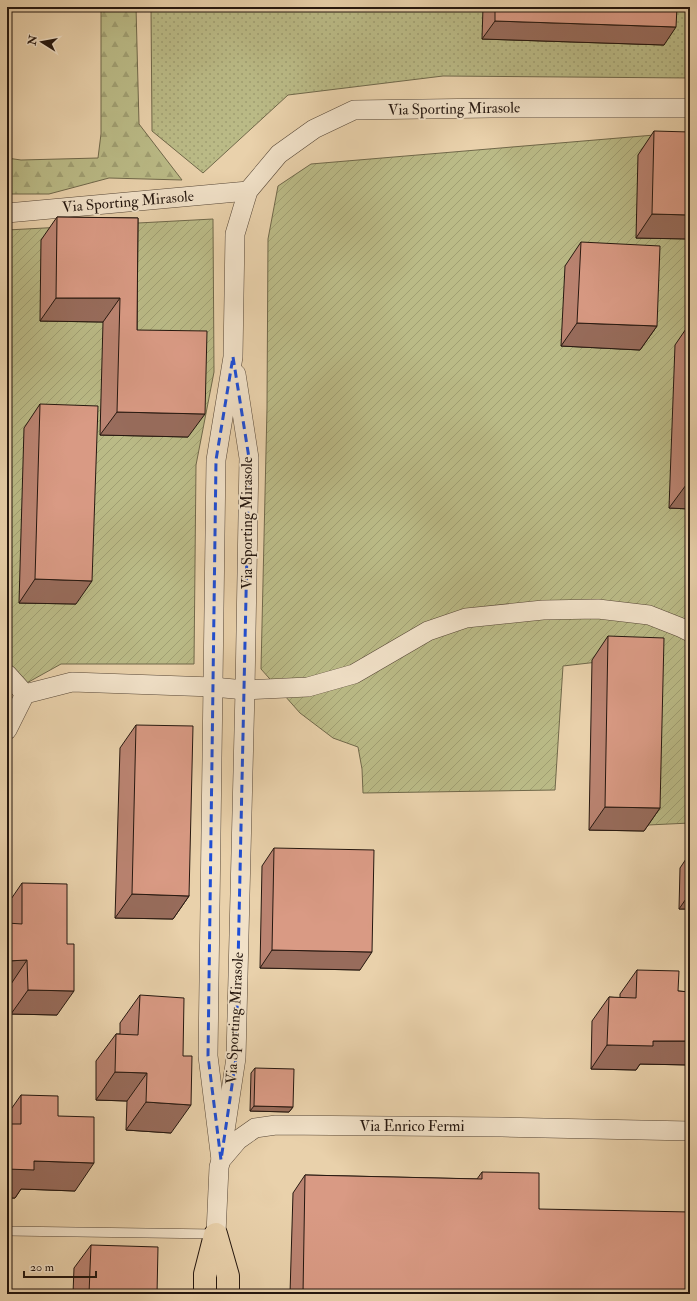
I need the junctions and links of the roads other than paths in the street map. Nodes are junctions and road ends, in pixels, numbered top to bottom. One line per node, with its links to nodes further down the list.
1 (690, 108): 2 (street, Via Sporting Mirasole)
2 (248, 191): 3 (street, Via Sporting Mirasole); 4 (street, Via Sporting Mirasole)
3 (7, 213)
4 (233, 357): 7 (street, Via Sporting Mirasole); 8 (street, Via Sporting Mirasole)
5 (690, 632): 8 (street)
6 (7, 674): 9 (street)
7 (213, 687): 8 (street); 9 (street); 12 (street, Via Sporting Mirasole)
8 (245, 690): 12 (street, Via Sporting Mirasole)
9 (25, 694): 10 (street)
10 (7, 730)
11 (690, 1131): 12 (street, Via Enrico Fermi)
12 (221, 1160): 14 (street)
13 (7, 1231): 14 (lane)
14 (216, 1234): 15 (main road); 16 (main road)
15 (205, 1294)
16 (228, 1294)

